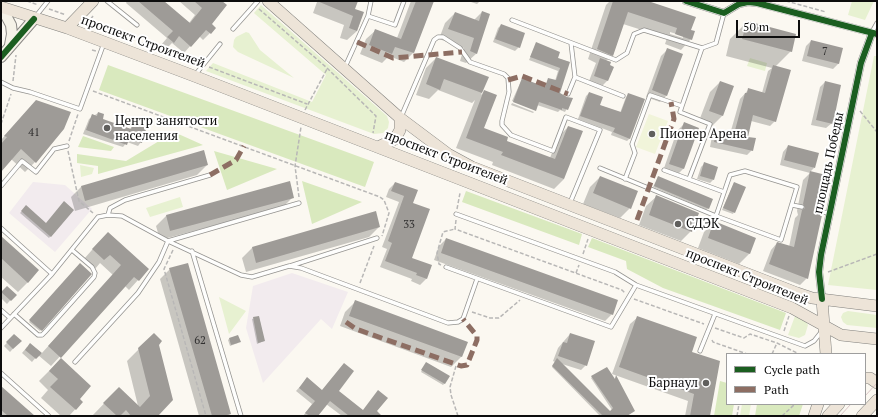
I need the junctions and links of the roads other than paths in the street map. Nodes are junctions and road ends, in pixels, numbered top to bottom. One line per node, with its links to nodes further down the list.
1 (48, 1): 13 (lane)
2 (93, 1): 18 (main road)
3 (107, 1): 17 (lane)
4 (258, 1): 19 (lane)
5 (268, 1): 28 (main road, проспект Строителей)
6 (371, 1): 12 (lane)
7 (404, 1): 12 (lane)
8 (686, 1): 11 (street)
9 (738, 3): 11 (street); 20 (street)
10 (2, 7): 13 (main road, проспект Строителей); 26 (street)
11 (724, 13): 25 (lane)
12 (368, 16): 28 (lane)
13 (34, 18): 16 (main road, проспект Строителей); 21 (street)
14 (512, 20): 23 (lane)
15 (877, 23): 20 (lane)
16 (51, 24): 18 (main road, проспект Строителей); 21 (street)
17 (137, 25)
18 (67, 28): 22 (main road, проспект Строителей)
19 (233, 29)
20 (874, 33): 62 (street, площадь Победы)
21 (20, 34): 26 (street)
22 (104, 42): 29 (main road, проспект Строителей); 31 (lane)
23 (571, 43): 25 (lane); 30 (lane)
24 (220, 44): 29 (lane)
25 (702, 48): 34 (lane)
26 (13, 50): 27 (street)
27 (1, 57)
28 (344, 68): 35 (main road, проспект Строителей)
29 (194, 76): 37 (main road, проспект Строителей)
30 (575, 77): 32 (lane); 33 (lane)
31 (1, 82)
32 (568, 94)
33 (623, 96)
34 (682, 106): 41 (lane); 42 (lane)
35 (400, 118): 37 (main road); 46 (main road, проспект Строителей); 46 (lane)
36 (67, 146): 43 (lane)
37 (378, 147): 68 (main road, проспект Строителей)
38 (600, 168): 41 (lane)
39 (664, 170): 42 (lane)
40 (210, 175): 50 (lane)
41 (625, 179): 51 (lane)
42 (689, 179): 44 (lane)
43 (1, 186)
44 (724, 192): 47 (lane); 51 (lane)
45 (299, 203): 54 (lane)
46 (569, 205): 62 (main road, проспект Строителей)
47 (792, 205): 48 (lane); 51 (lane)
48 (802, 207)
49 (456, 214): 61 (lane)
50 (108, 215): 54 (lane); 55 (lane)
51 (716, 216)
52 (1, 228): 59 (lane)
53 (377, 238): 57 (lane)
54 (168, 241): 56 (lane); 73 (lane)
55 (72, 250): 59 (lane); 65 (lane)
56 (192, 251): 57 (lane); 81 (lane)
57 (289, 266): 60 (lane)
58 (446, 267): 60 (lane)
59 (52, 274): 65 (lane)
60 (477, 279): 61 (lane)
61 (636, 285): 66 (lane)
62 (822, 299): 63 (main road, проспект Строителей); 68 (main road)
63 (877, 306)
64 (1, 310): 67 (lane)
65 (14, 314): 67 (lane)
66 (715, 314): 68 (lane); 71 (lane)
67 (10, 318): 69 (lane)
68 (825, 327): 70 (main road, проспект Строителей); 72 (main road)
69 (1, 328)
70 (877, 339)
71 (700, 351)
72 (826, 353)
73 (75, 362)
74 (1, 373): 80 (lane)
75 (866, 378): 76 (main road)
76 (877, 383)
77 (877, 400): 84 (main road)
78 (818, 405): 82 (main road)
79 (838, 405): 83 (main road)
80 (50, 416)
81 (241, 416)
82 (814, 416)
83 (828, 416)
84 (862, 416)

